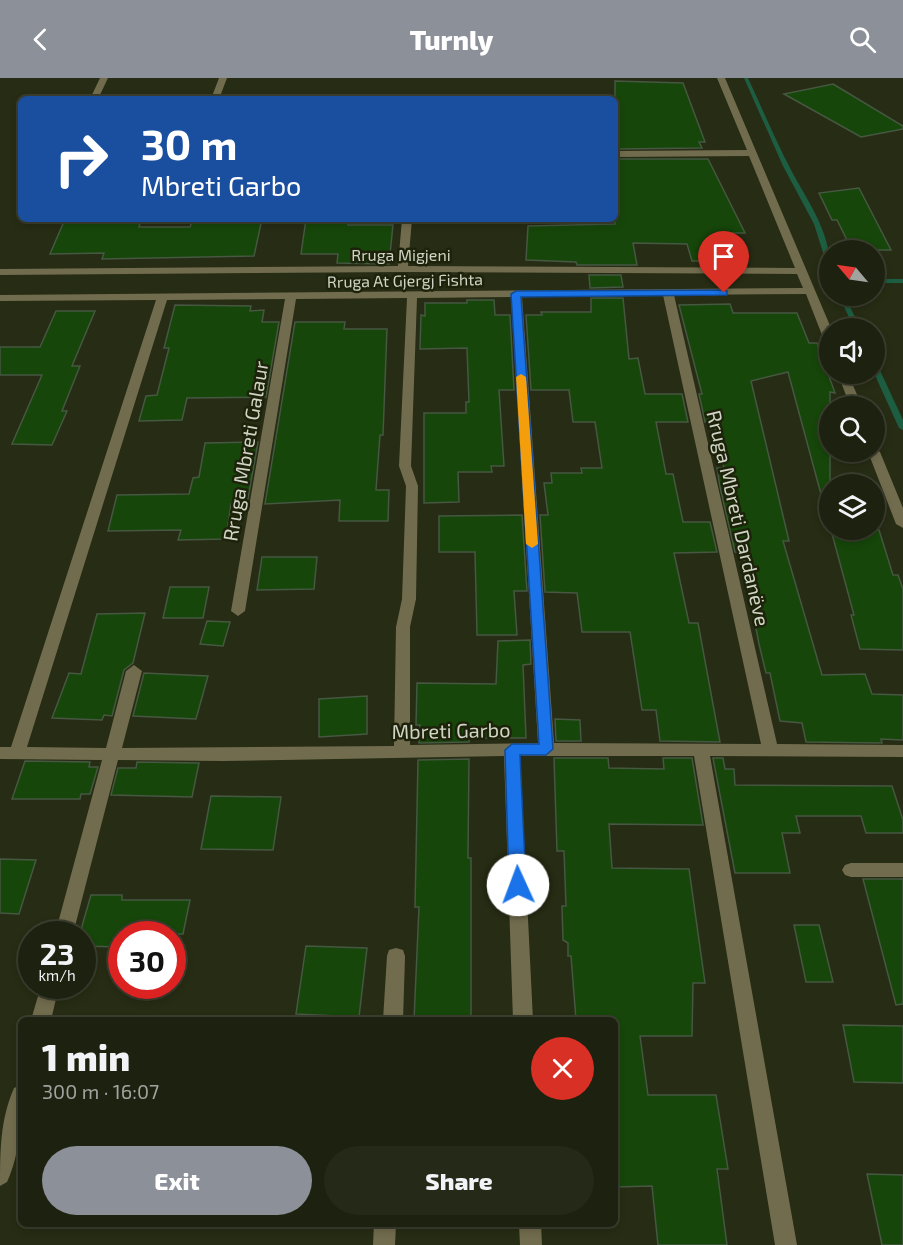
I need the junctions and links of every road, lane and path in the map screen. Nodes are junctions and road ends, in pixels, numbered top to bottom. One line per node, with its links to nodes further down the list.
1 (104, 78): 4 (street)
2 (223, 78): 5 (street)
3 (721, 78): 6 (street)
4 (95, 96)
5 (216, 96)
6 (751, 153): 7 (street); 10 (street)
7 (618, 154)
8 (407, 222): 9 (street)
9 (403, 269): 10 (street, Rruga Migjeni); 11 (street, Rruga Migjeni)
10 (803, 271): 12 (street)
11 (0, 272)
12 (810, 291): 14 (street, Rruga At Gjergj Fishta); 19 (street)
13 (516, 294): 14 (street, Rruga At Gjergj Fishta); 15 (street, Rruga At Gjergj Fishta); 24 (street)
14 (668, 294): 29 (street, Rruga Mbreti Dardanëve)
15 (412, 295): 17 (street, Rruga At Gjergj Fishta); 32 (street)
16 (163, 296): 17 (street, Rruga At Gjergj Fishta); 18 (street, Rruga At Gjergj Fishta); 31 (street)
17 (291, 296): 22 (street, Rruga Mbreti Galaur)
18 (0, 298)
19 (821, 318)
20 (878, 462): 21 (street)
21 (903, 524)
22 (238, 612)
23 (134, 671): 27 (street)
24 (546, 749): 25 (street, Mbreti Garbo); 28 (street, Mbreti Garbo)
25 (512, 750): 32 (street, Mbreti Garbo); 40 (street)
26 (903, 751): 29 (street, Mbreti Garbo)
27 (112, 752): 31 (street, Mbreti Garbo); 32 (street, Mbreti Garbo); 35 (street)
28 (701, 752): 29 (street, Mbreti Garbo); 47 (street)
29 (771, 752)
30 (0, 753): 31 (street, Mbreti Garbo)
31 (17, 753)
32 (402, 753)
33 (851, 870): 34 (street)
34 (903, 870)
35 (67, 921)
36 (396, 956): 39 (street)
37 (47, 999): 38 (street)
38 (42, 1017)
39 (393, 1017)
40 (523, 1017)
41 (18, 1106): 42 (street)
42 (0, 1174)
43 (385, 1227): 45 (street)
44 (530, 1227): 46 (street)
45 (384, 1245)
46 (531, 1245)
47 (786, 1245)

